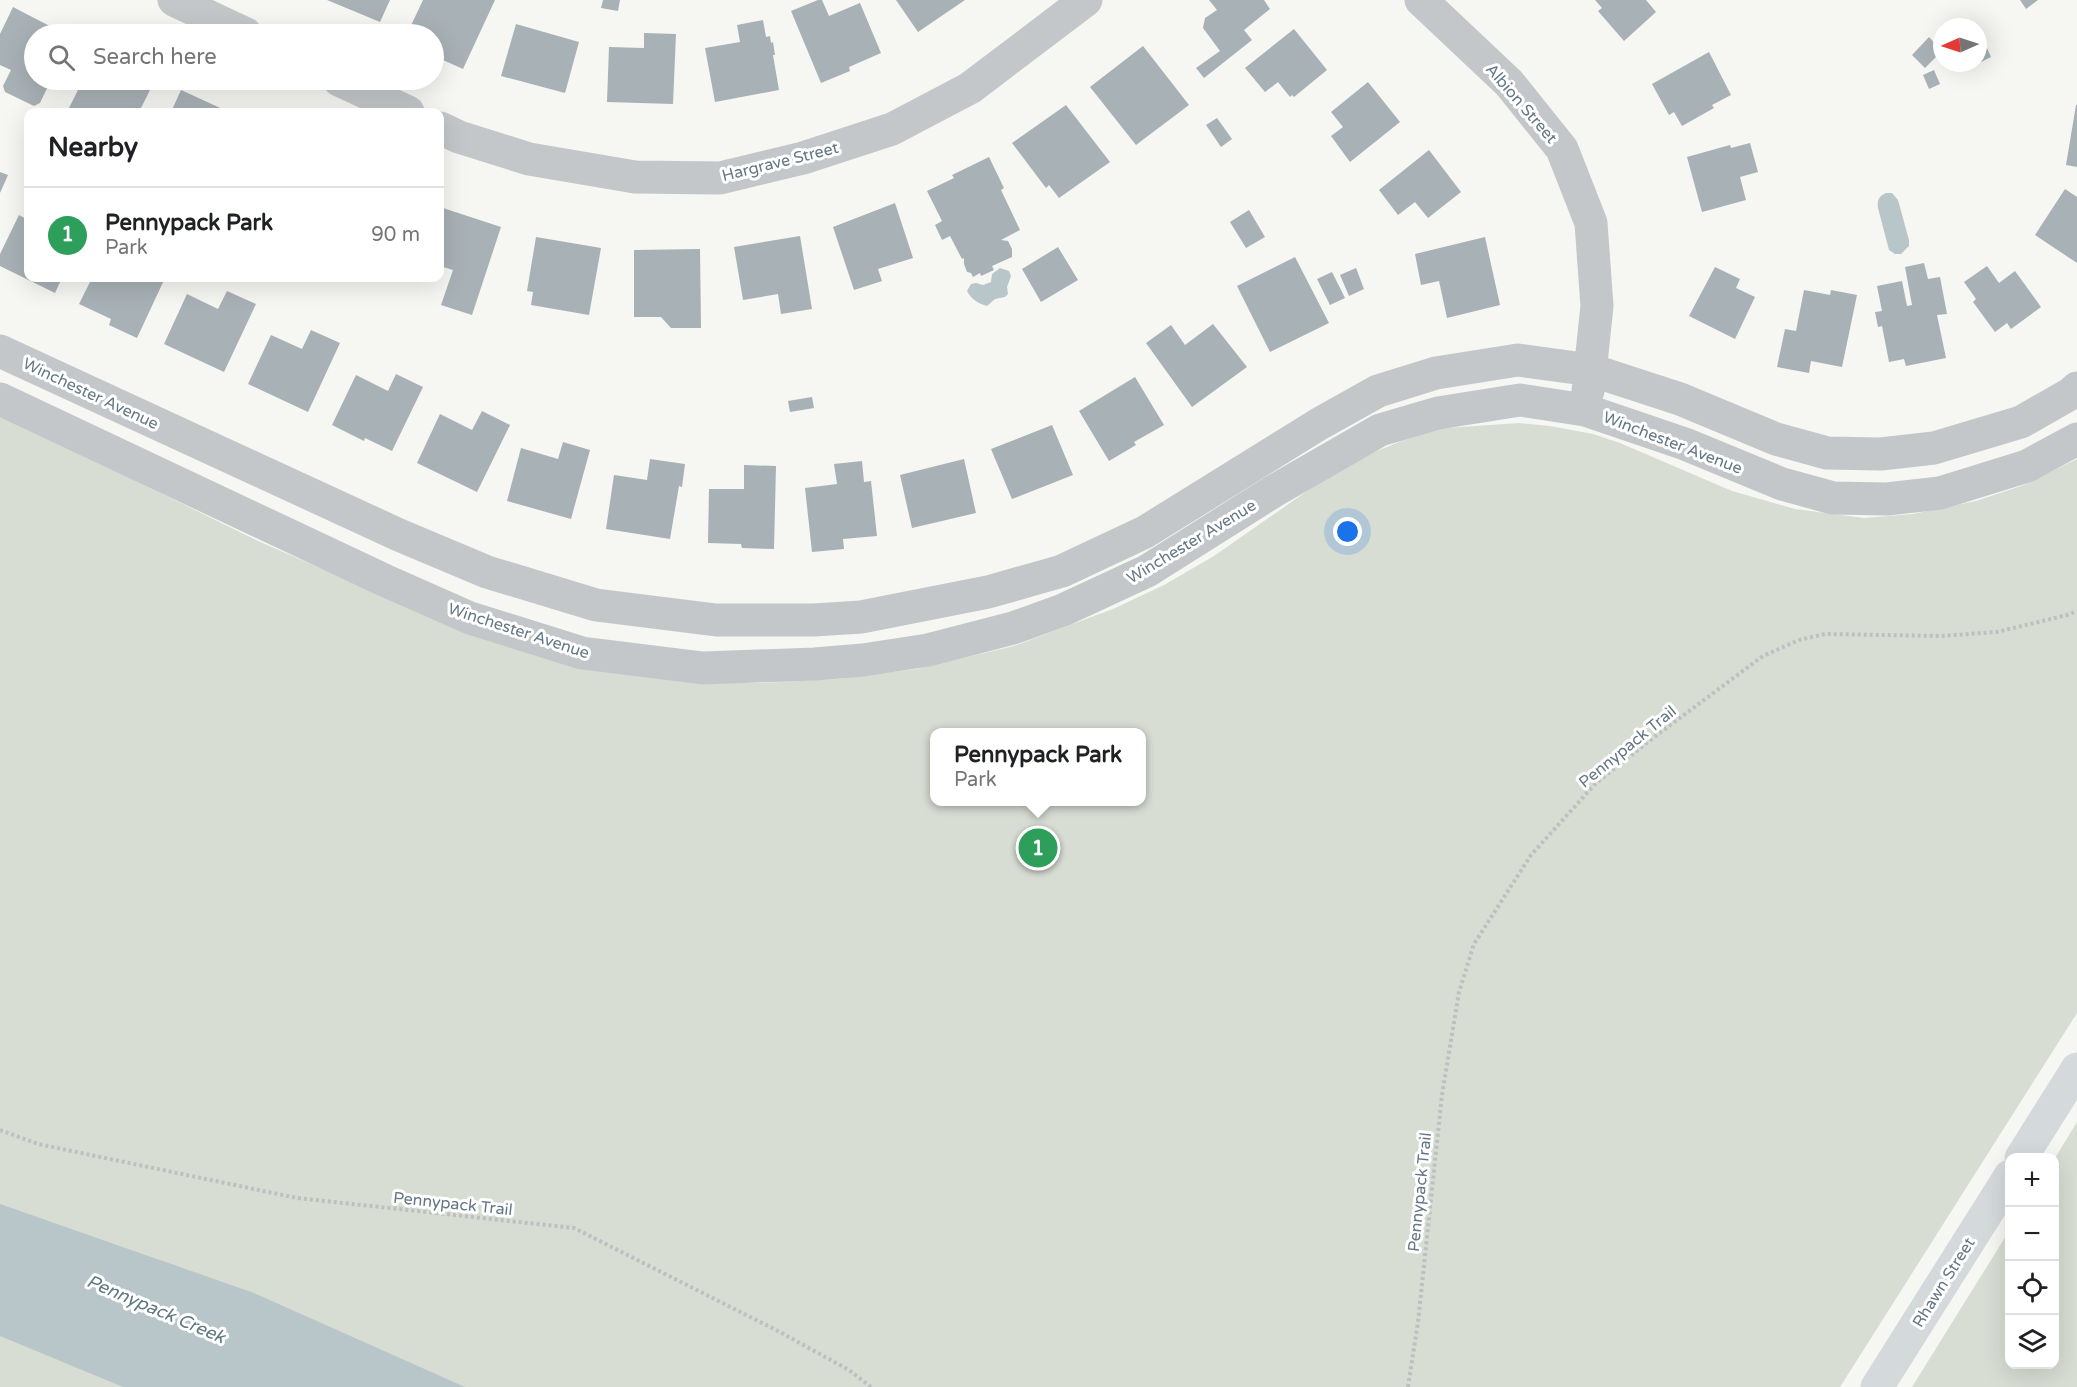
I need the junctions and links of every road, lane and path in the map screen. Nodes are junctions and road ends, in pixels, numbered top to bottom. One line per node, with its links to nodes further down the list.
1 (174, 0): 4 (street)
2 (1086, 0): 7 (street, Hargrave Street)
3 (1421, 0): 9 (street, Albion Street)
4 (225, 24)
5 (361, 90): 6 (street)
6 (399, 108)
7 (444, 130)
8 (0, 351): 14 (street, Winchester Avenue)
9 (1591, 370): 10 (street, Winchester Avenue); 12 (street, Albion Street); 16 (street, Winchester Avenue)
10 (2077, 388)
11 (0, 399): 15 (street, Winchester Avenue)
12 (1585, 410): 13 (street, Winchester Avenue); 18 (street, Winchester Avenue)
13 (2077, 439)
14 (297, 488): 15 (street); 16 (street, Winchester Avenue)
15 (282, 532): 18 (street, Winchester Avenue)
16 (1000, 589): 18 (street)
17 (2077, 611): 24 (path, Pennypack Trail)
18 (1013, 628)
19 (2077, 1069): 21 (main road)
20 (0, 1130): 23 (path, Pennypack Trail)
21 (2024, 1153)
22 (2005, 1184): 25 (main road, Rhawn Street)
23 (871, 1387)
24 (1408, 1387)
25 (1877, 1387)

